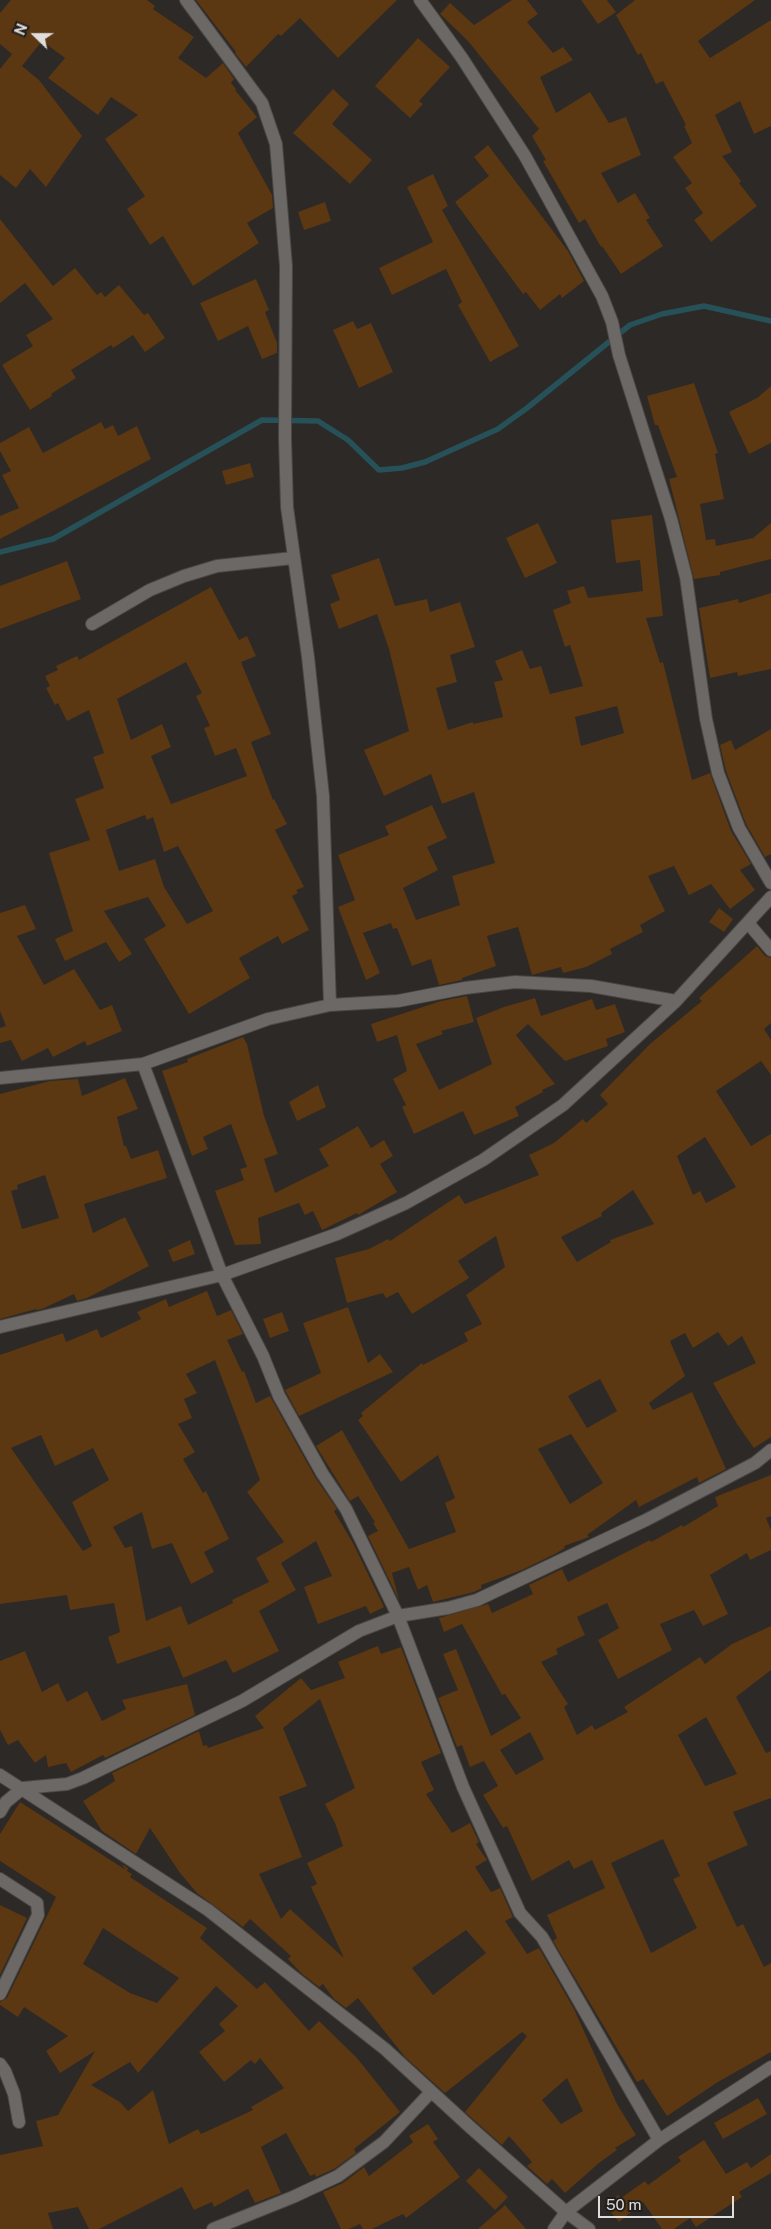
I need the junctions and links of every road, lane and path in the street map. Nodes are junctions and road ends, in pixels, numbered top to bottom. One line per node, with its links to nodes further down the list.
1 (186, 0): 3 (street)
2 (420, 0): 5 (street)
3 (293, 558): 4 (street); 10 (street)
4 (92, 624)
5 (771, 883)
6 (771, 897): 7 (street)
7 (748, 923): 8 (street); 9 (street)
8 (771, 950)
9 (676, 1001): 10 (street); 13 (street)
10 (330, 1005): 11 (street)
11 (143, 1064): 12 (street); 13 (street)
12 (0, 1078)
13 (222, 1275): 14 (street); 16 (street)
14 (0, 1327)
15 (771, 1450): 16 (street)
16 (398, 1616): 18 (street); 26 (street)
17 (0, 1775): 18 (street)
18 (23, 1788): 19 (street); 24 (street)
19 (0, 1812)
20 (0, 1879): 21 (street)
21 (0, 1994)
22 (0, 2064): 25 (street)
23 (771, 2067): 26 (street)
24 (431, 2092): 27 (street); 28 (street)
25 (19, 2122)
26 (659, 2140): 27 (street)
27 (566, 2212): 29 (street); 30 (street)
28 (213, 2229)
29 (554, 2229)
30 (589, 2229)

